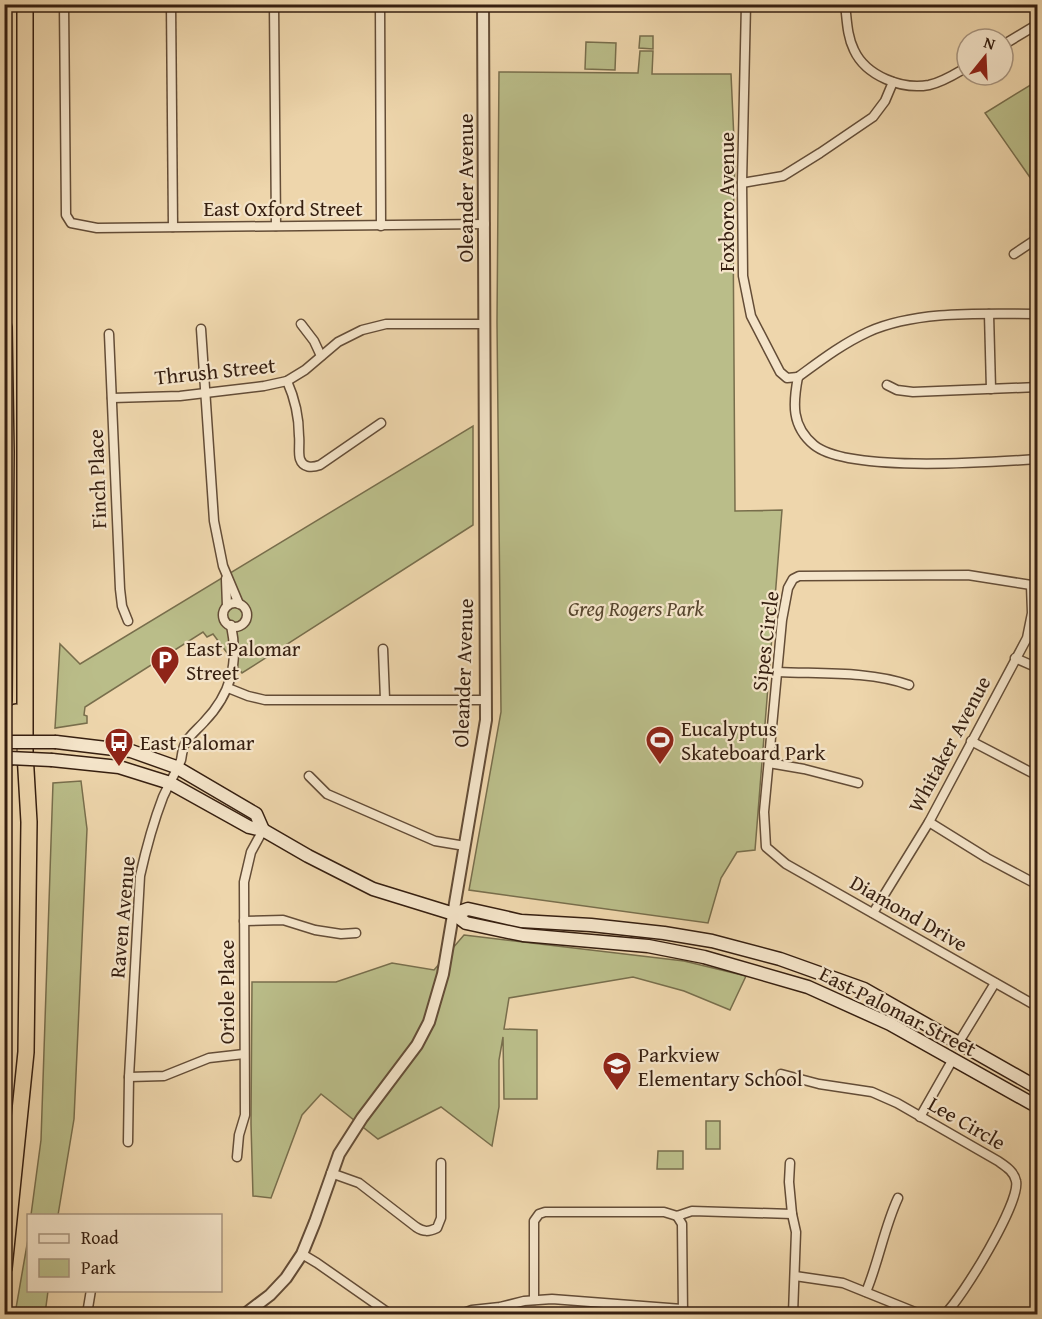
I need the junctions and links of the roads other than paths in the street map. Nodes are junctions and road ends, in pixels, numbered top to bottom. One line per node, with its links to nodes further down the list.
1 (23, 4): 43 (highway); 95 (highway)
2 (64, 4): 17 (street, East Oxford Street)
3 (171, 4): 17 (street)
4 (274, 4): 15 (street)
5 (380, 4): 16 (street)
6 (483, 4): 14 (street, Oleander Avenue)
7 (746, 4): 13 (street, Foxboro Avenue)
8 (845, 4): 12 (street)
9 (1038, 24): 10 (street)
10 (1015, 38)
11 (955, 74): 12 (street)
12 (893, 82): 13 (street)
13 (742, 183): 28 (street, Foxboro Avenue)
14 (485, 224): 16 (street, East Oxford Street); 23 (street, Oleander Avenue)
15 (276, 226): 16 (street, East Oxford Street); 17 (street, East Oxford Street)
16 (381, 226)
17 (173, 227)
18 (1038, 238): 19 (street)
19 (1014, 254)
20 (989, 314): 21 (street); 28 (street); 32 (street)
21 (1038, 314)
22 (301, 324): 27 (street)
23 (485, 324): 27 (street, Thrush Street); 54 (street, Oleander Avenue)
24 (4, 327): 43 (highway)
25 (201, 328): 33 (street)
26 (109, 334): 34 (street, Finch Place)
27 (321, 356): 29 (street, Thrush Street)
28 (798, 377): 36 (street)
29 (287, 381): 33 (street, Thrush Street); 35 (street)
30 (887, 385): 32 (street)
31 (1038, 387): 32 (street)
32 (991, 389)
33 (205, 393): 34 (street, Thrush Street); 37 (street)
34 (112, 398): 41 (street, Finch Place)
35 (381, 423)
36 (1038, 459)
37 (225, 572): 39 (street); 40 (street)
38 (1034, 584): 47 (street, Whitaker Avenue); 49 (street, Sipes Circle)
39 (239, 603): 40 (street); 42 (street)
40 (227, 606): 44 (street)
41 (128, 621)
42 (243, 623): 44 (street); 45 (street, Raven Avenue)
43 (11, 625): 53 (highway); 56 (highway)
44 (231, 626): 45 (street, Raven Avenue)
45 (236, 645): 51 (street, Raven Avenue)
46 (383, 649): 52 (street)
47 (1016, 658): 48 (street); 55 (street, Whitaker Avenue)
48 (1038, 668)
49 (778, 672): 50 (street); 57 (street, Sipes Circle)
50 (909, 685)
51 (228, 688): 52 (street); 58 (street, Raven Avenue)
52 (385, 699): 54 (street)
53 (4, 700)
54 (486, 700): 65 (street, Oleander Avenue)
55 (971, 741): 60 (street); 63 (street, Whitaker Avenue)
56 (7, 745): 58 (main road, East Palomar Street, bridge); 61 (main road, East Palomar Street, bridge)
57 (769, 763): 62 (street); 66 (street, Sipes Circle)
58 (176, 767): 61 (street, Raven Avenue); 64 (main road, East Palomar Street)
59 (309, 776): 65 (street)
60 (1038, 776)
61 (170, 783): 64 (main road, East Palomar Street); 82 (street, Raven Avenue)
62 (858, 783)
63 (929, 822): 67 (street); 68 (street, Whitaker Avenue)
64 (263, 830): 69 (main road, East Palomar Street); 70 (street, Oriole Place)
65 (465, 846): 69 (street, Oleander Avenue)
66 (766, 847): 68 (street, Diamond Drive)
67 (1036, 884)
68 (873, 913): 74 (street, Diamond Drive)
69 (454, 914): 72 (main road, East Palomar Street); 73 (main road, East Palomar Street); 90 (street, Oleander Avenue)
70 (244, 921): 71 (street); 78 (street, Oriole Place)
71 (356, 933)
72 (727, 945): 73 (main road); 77 (main road, East Palomar Street)
73 (707, 958): 76 (main road, East Palomar Street)
74 (995, 983): 75 (street, Diamond Drive); 77 (street)
75 (1038, 1006)
76 (915, 1039): 77 (main road); 79 (main road, East Palomar Street)
77 (959, 1042): 80 (main road, East Palomar Street)
78 (244, 1054): 82 (street); 87 (street, Oriole Place)
79 (953, 1059): 80 (main road); 84 (main road, East Palomar Street); 85 (street)
80 (992, 1062): 83 (main road, East Palomar Street)
81 (781, 1074): 85 (street, Lee Circle)
82 (129, 1077): 86 (street, Raven Avenue)
83 (1038, 1088)
84 (1038, 1107)
85 (920, 1117): 108 (street, Lee Circle)
86 (128, 1142)
87 (237, 1157)
88 (441, 1163): 90 (street)
89 (790, 1163): 92 (street)
90 (331, 1173): 94 (street, Oleander Avenue)
91 (898, 1198): 98 (street)
92 (792, 1214): 93 (street); 96 (street)
93 (677, 1216): 99 (street); 101 (street)
94 (302, 1254): 102 (street, Oleander Avenue); 104 (street)
95 (4, 1268)
96 (795, 1276): 98 (street); 106 (street)
97 (91, 1292): 103 (street)
98 (866, 1292): 107 (street)
99 (534, 1300): 101 (street); 105 (street)
100 (1038, 1310): 109 (street)
101 (683, 1312)
102 (250, 1313)
103 (87, 1314)
104 (390, 1314)
105 (460, 1314)
106 (793, 1314)
107 (920, 1314)
108 (945, 1314)
109 (1035, 1314)

